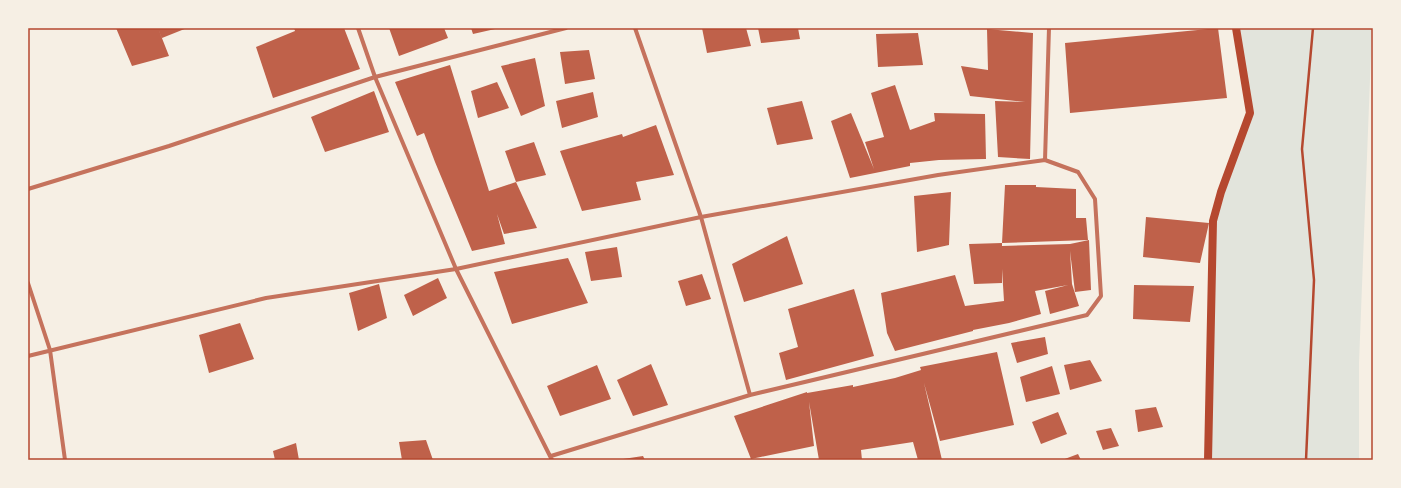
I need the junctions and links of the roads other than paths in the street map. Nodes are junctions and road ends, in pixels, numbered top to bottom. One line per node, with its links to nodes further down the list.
1 (358, 28): 6 (street)
2 (566, 28): 6 (street)
3 (636, 28): 9 (street)
4 (1049, 28): 7 (street)
5 (1236, 28): 17 (main road)
6 (375, 77): 8 (street); 10 (street)
7 (1045, 160): 9 (street); 14 (street)
8 (28, 189)
9 (701, 217): 10 (street); 14 (street)
10 (456, 269): 12 (street); 15 (street)
11 (28, 283): 12 (street)
12 (50, 350): 13 (street); 16 (street)
13 (28, 356)
14 (750, 396): 15 (street)
15 (552, 458)
16 (65, 460)
17 (1208, 460)

